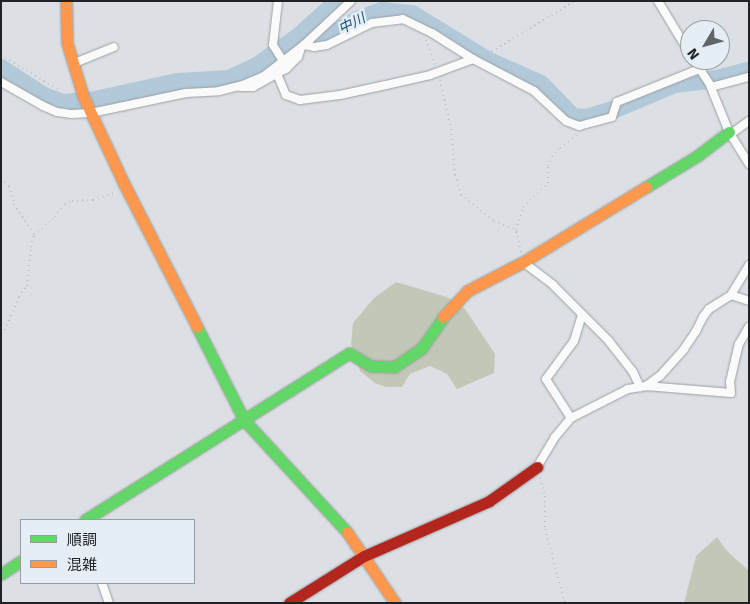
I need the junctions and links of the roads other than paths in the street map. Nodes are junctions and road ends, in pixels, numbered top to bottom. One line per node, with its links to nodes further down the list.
1 (66, 1): 10 (street)
2 (278, 1): 8 (street)
3 (351, 1): 6 (street)
4 (658, 1): 5 (street)
5 (680, 37)
6 (303, 46): 8 (street); 9 (street); 13 (street)
7 (114, 47): 10 (street)
8 (281, 59): 17 (street)
9 (473, 59): 11 (street); 13 (street)
10 (72, 64): 18 (street)
11 (697, 70)
12 (700, 70): 16 (street)
13 (277, 74): 17 (street)
14 (749, 77): 16 (street)
15 (1, 82): 18 (street)
16 (710, 86): 20 (street)
17 (236, 87): 18 (street)
18 (90, 111): 30 (street)
19 (749, 121): 20 (street)
20 (730, 133): 21 (street); 22 (street)
21 (749, 164)
22 (523, 262): 26 (street); 30 (street)
23 (749, 265): 24 (street)
24 (731, 295): 25 (street); 28 (street)
25 (749, 301)
26 (582, 314): 28 (street); 29 (street)
27 (749, 328): 28 (street)
28 (643, 386): 29 (street)
29 (571, 418): 31 (street)
30 (244, 420): 32 (street); 33 (street)
31 (536, 467): 33 (street)
32 (87, 519)
33 (364, 556): 38 (street); 39 (street)
34 (20, 562): 35 (street)
35 (1, 574)
36 (102, 584): 37 (street)
37 (109, 603)
38 (289, 603)
39 (395, 603)

